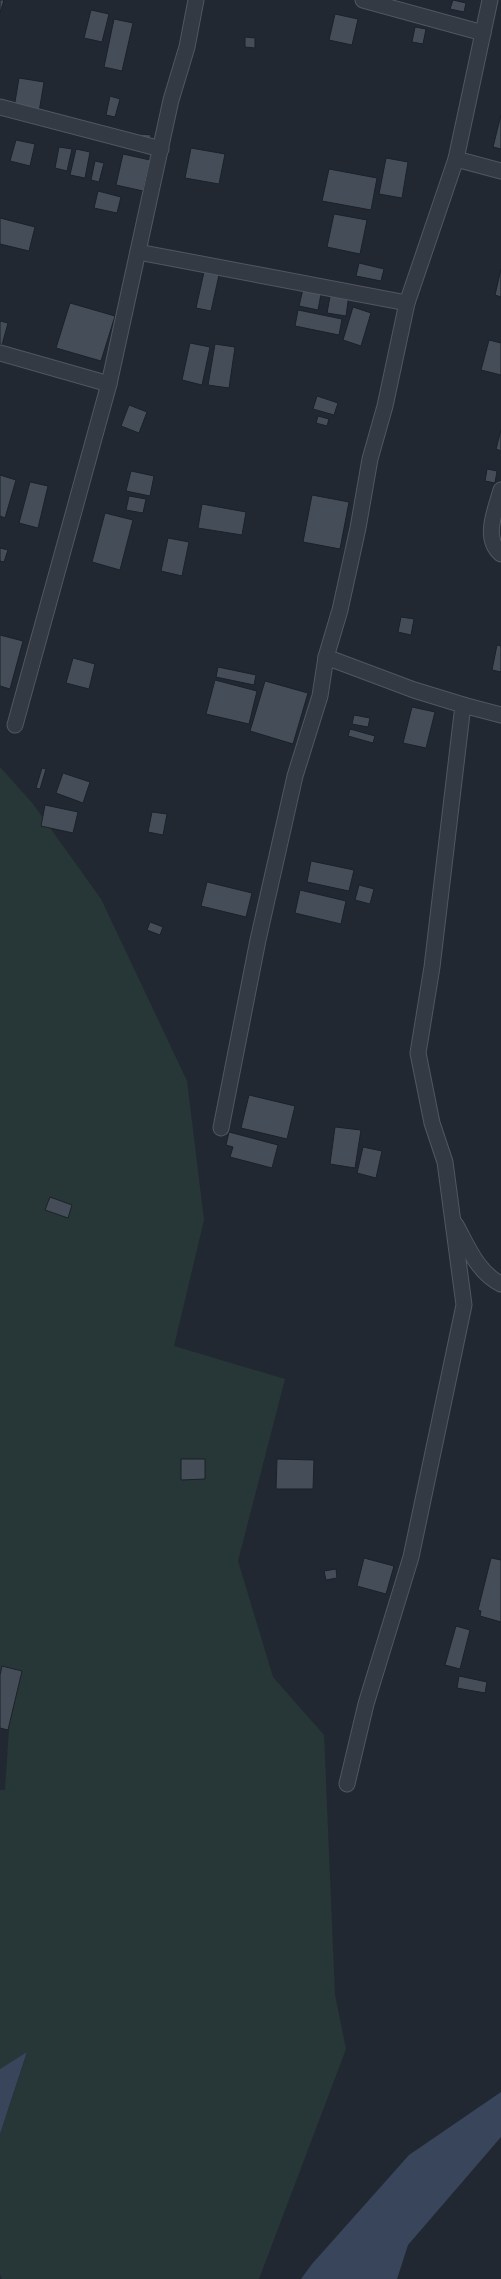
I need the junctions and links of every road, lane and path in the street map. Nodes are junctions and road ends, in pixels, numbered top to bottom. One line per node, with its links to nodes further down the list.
1 (196, 0): 6 (street)
2 (363, 0): 4 (street)
3 (490, 0): 4 (street)
4 (483, 33): 7 (street)
5 (0, 107): 6 (street)
6 (161, 149): 9 (street)
7 (456, 159): 8 (street); 10 (street)
8 (501, 171)
9 (138, 252): 10 (street); 12 (street)
10 (407, 303): 15 (street)
11 (0, 353): 12 (street)
12 (109, 384): 18 (street)
13 (501, 490): 14 (street)
14 (501, 554)
15 (326, 657): 16 (street); 19 (street)
16 (463, 704): 17 (street); 20 (street)
17 (501, 715)
18 (15, 725)
19 (221, 1128)
20 (451, 1217): 21 (street); 22 (street)
21 (501, 1284)
22 (347, 1784)

